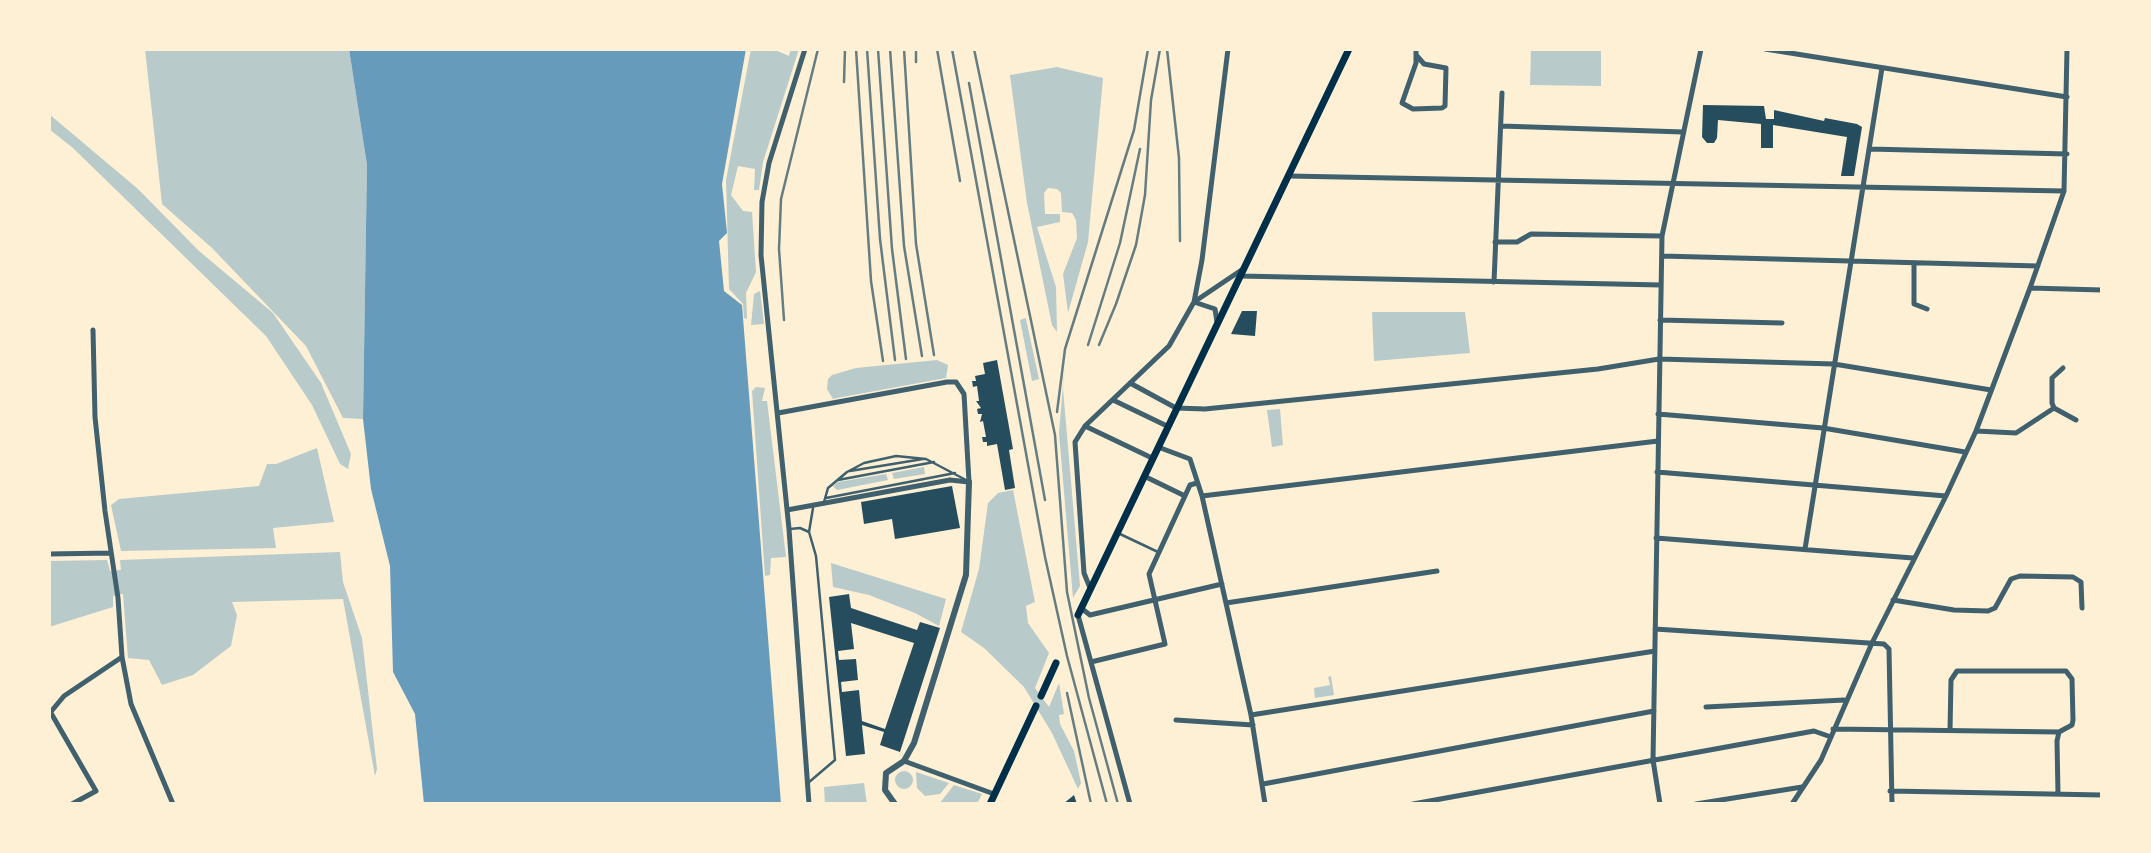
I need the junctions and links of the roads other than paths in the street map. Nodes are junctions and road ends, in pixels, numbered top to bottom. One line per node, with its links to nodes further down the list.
1 (805, 49): 45 (street)
2 (1228, 49): 31 (street)
3 (1349, 49): 15 (main road)
4 (1701, 49): 12 (street)
5 (1765, 49): 8 (street)
6 (2067, 49): 10 (street)
7 (1417, 52): 7 (street)
8 (1882, 68): 10 (street); 13 (street)
9 (1502, 93): 11 (street)
10 (2067, 97): 14 (street)
11 (1501, 126): 12 (street); 16 (street)
12 (1683, 132): 17 (street)
13 (1870, 149): 14 (street); 18 (street)
14 (2067, 155): 19 (street)
15 (1288, 176): 16 (street); 26 (main road)
16 (1499, 181): 17 (street); 21 (street)
17 (1673, 184): 18 (street); 20 (street)
18 (1864, 190): 19 (street); 23 (street)
19 (2064, 191): 25 (street)
20 (1662, 236): 21 (street); 22 (street)
21 (1494, 242): 27 (street)
22 (1662, 256): 23 (street); 28 (street)
23 (1852, 261): 24 (street); 38 (street)
24 (1914, 262): 25 (street); 32 (street)
25 (2038, 266): 29 (street)
26 (1242, 272): 27 (street); 31 (street); 35 (main road)
27 (1494, 282): 28 (street)
28 (1661, 285): 33 (street)
29 (2030, 288): 30 (street); 41 (street)
30 (2102, 290)
31 (1194, 302): 35 (street); 40 (street)
32 (1927, 309)
33 (1660, 320): 34 (street); 37 (street)
34 (1782, 323)
35 (1216, 325): 43 (main road)
36 (93, 330): 78 (street)
37 (1659, 359): 38 (street); 43 (street); 46 (street)
38 (1834, 364): 41 (street); 50 (street)
39 (2063, 368): 44 (street)
40 (1130, 383): 42 (street); 43 (street)
41 (1991, 390): 51 (street)
42 (1112, 400): 48 (street); 49 (street)
43 (1176, 408): 49 (main road)
44 (2054, 408): 47 (street); 51 (street)
45 (778, 413): 63 (street); 71 (street)
46 (1658, 414): 50 (street); 52 (street)
47 (2076, 420)
48 (1085, 426): 56 (street); 83 (street)
49 (1167, 426): 53 (main road)
50 (1823, 428): 54 (street); 65 (street)
51 (1976, 431): 54 (street)
52 (1658, 442): 59 (street); 67 (street)
53 (1157, 447): 56 (main road); 64 (street)
54 (1965, 452): 68 (street)
55 (926, 458): 57 (lane); 58 (lane); 58 (lane)
56 (1152, 458): 61 (main road)
57 (934, 462): 60 (lane); 62 (lane)
58 (847, 472): 62 (lane)
59 (1657, 472): 65 (street); 75 (street)
60 (956, 473): 63 (lane); 69 (lane)
61 (1144, 476): 66 (street); 74 (main road)
62 (834, 480): 69 (lane)
63 (969, 482): 69 (street); 110 (street)
64 (1198, 483): 66 (street); 67 (street)
65 (1814, 485): 68 (street); 76 (street)
66 (1185, 496): 77 (street)
67 (1202, 496): 82 (street)
68 (1946, 496): 80 (street)
69 (825, 501): 70 (street)
70 (813, 505): 71 (street); 73 (lane)
71 (787, 510): 72 (street)
72 (789, 529): 73 (lane); 111 (street)
73 (809, 532): 111 (lane)
74 (1116, 533): 77 (lane); 83 (main road)
75 (1656, 538): 76 (street); 89 (street)
76 (1805, 549): 80 (street)
77 (1158, 552): 84 (street)
78 (111, 553): 79 (street); 92 (street)
79 (49, 554)
80 (1913, 558): 85 (street)
81 (1437, 571): 86 (street)
82 (1222, 584): 84 (street); 86 (street)
83 (1090, 588): 88 (main road)
84 (1155, 599): 88 (street); 93 (street)
85 (1893, 600): 87 (street); 90 (street)
86 (1226, 603): 101 (street)
87 (2082, 608)
88 (1079, 612): 93 (street)
89 (1655, 629): 90 (street); 91 (street)
90 (1872, 643): 96 (street); 106 (street)
91 (1654, 651): 99 (street); 101 (street)
92 (122, 657): 100 (street); 120 (street)
93 (1091, 662): 124 (street)
94 (1056, 663): 95 (main road)
95 (1041, 696)
96 (1844, 700): 98 (street); 104 (street)
97 (1036, 706): 115 (main road)
98 (1706, 707)
99 (1654, 711): 109 (street); 112 (street)
100 (50, 714): 119 (street)
101 (1251, 715): 103 (street)
102 (1176, 720): 103 (street)
103 (1253, 725): 112 (street)
104 (1833, 729): 106 (street); 108 (street)
105 (1951, 730): 106 (street); 107 (street); 107 (street)
106 (1889, 731): 114 (street)
107 (2059, 732): 117 (street)
108 (1831, 737): 109 (street); 113 (street)
109 (1653, 760): 126 (street); 127 (street)
110 (904, 761): 115 (street); 122 (street)
111 (807, 783): 121 (street)
112 (1263, 784): 125 (street)
113 (1802, 787): 128 (street); 129 (street)
114 (1890, 791): 116 (street); 130 (street)
115 (994, 794): 123 (main road)
116 (1951, 794): 117 (street); 131 (street)
117 (2058, 794): 118 (street)
118 (2102, 795)
119 (72, 804)
120 (173, 804)
121 (809, 804)
122 (895, 804)
123 (990, 804)
124 (1130, 804)
125 (1265, 804)
126 (1413, 804)
127 (1660, 804)
128 (1696, 804)
129 (1792, 804)
130 (1892, 804)
131 (1952, 804)

